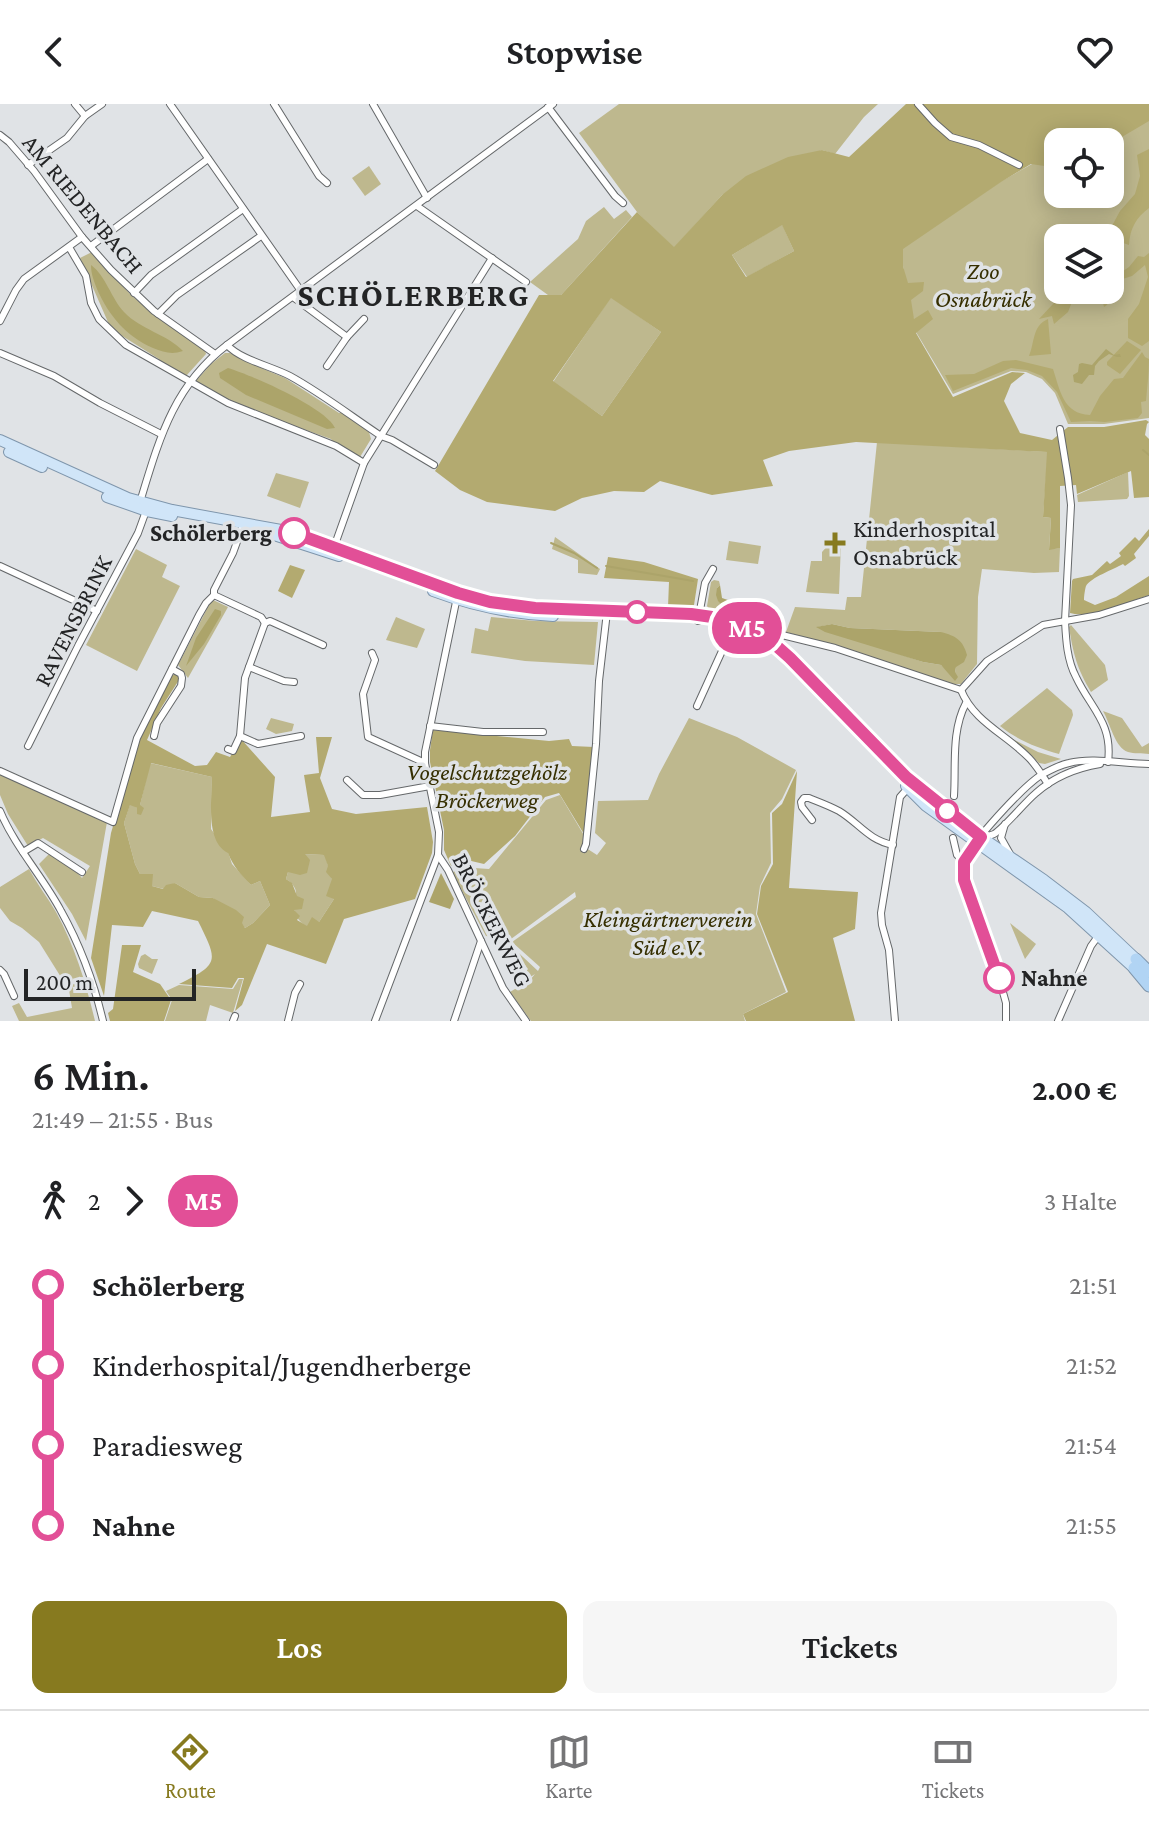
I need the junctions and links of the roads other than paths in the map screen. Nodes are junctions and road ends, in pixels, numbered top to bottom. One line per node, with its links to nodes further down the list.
1 (75, 104): 8 (street)
2 (102, 104): 8 (street)
3 (274, 104): 13 (street)
4 (373, 104): 14 (street)
5 (918, 104): 12 (street)
6 (173, 105): 10 (street)
7 (550, 106): 14 (street, RAVENSBRINK); 15 (street)
8 (85, 116): 11 (street)
9 (0, 135): 11 (street, AM RIEDENBACH)
10 (208, 159): 17 (street); 20 (street)
11 (28, 165): 19 (street, AM RIEDENBACH)
12 (1019, 165)
13 (327, 183)
14 (427, 198): 16 (street, RAVENSBRINK)
15 (623, 203)
16 (417, 206): 22 (street); 24 (street, RAVENSBRINK)
17 (243, 209): 18 (street); 25 (street)
18 (261, 236): 24 (street); 27 (street)
19 (82, 237): 20 (street, AM RIEDENBACH); 21 (street)
20 (91, 246): 25 (street, AM RIEDENBACH)
21 (69, 247): 29 (street); 35 (street, AM RIEDENBACH)
22 (492, 258): 23 (street); 38 (street)
23 (526, 282)
24 (301, 291): 26 (street, RAVENSBRINK)
25 (134, 293): 27 (street, AM RIEDENBACH)
26 (293, 297): 30 (street); 31 (street, RAVENSBRINK)
27 (158, 314): 33 (street, AM RIEDENBACH)
28 (364, 319): 30 (street)
29 (0, 321)
30 (347, 337): 34 (street)
31 (227, 345): 33 (street, RAVENSBRINK); 38 (street)
32 (0, 353): 37 (street)
33 (215, 354): 35 (street, RAVENSBRINK)
34 (327, 366)
35 (189, 382): 37 (street, RAVENSBRINK); 41 (street, AM RIEDENBACH)
36 (1060, 429): 55 (street)
37 (161, 434): 43 (street, RAVENSBRINK)
38 (381, 436): 41 (street); 42 (street)
39 (0, 440): 43 (main road)
40 (0, 448): 43 (main road)
41 (364, 463): 45 (street)
42 (434, 465)
43 (143, 506): 44 (main road); 45 (main road); 52 (street, RAVENSBRINK)
44 (242, 528): 45 (main road); 49 (street)
45 (334, 550): 50 (main road)
46 (2, 567): 48 (street); 52 (street)
47 (713, 569): 54 (street)
48 (0, 578)
49 (214, 595): 56 (street); 62 (street)
50 (457, 597): 53 (main road); 67 (street, BRÖCKERWEG)
51 (1149, 599): 55 (street)
52 (97, 611): 72 (street, RAVENSBRINK)
53 (607, 615): 54 (main road); 90 (street)
54 (699, 618): 57 (main road); 88 (main road)
55 (1065, 621): 64 (street); 74 (street)
56 (265, 623): 59 (street); 61 (street)
57 (732, 629): 66 (street); 82 (main road)
58 (782, 635): 64 (street)
59 (323, 645)
60 (372, 653): 75 (street)
61 (249, 667): 63 (street); 70 (street)
62 (172, 669): 69 (street); 77 (street)
63 (294, 682)
64 (961, 690): 65 (street)
65 (966, 703): 78 (street); 83 (street)
66 (697, 706)
67 (430, 726): 68 (street); 75 (street, BRÖCKERWEG)
68 (543, 732)
69 (154, 736)
70 (240, 736): 71 (street); 73 (street)
71 (301, 736)
72 (28, 746)
73 (228, 749)
74 (1108, 762): 76 (street); 78 (street); 80 (street)
75 (425, 763): 81 (street, BRÖCKERWEG)
76 (1149, 764)
77 (0, 771)
78 (1042, 774): 80 (street); 88 (street)
79 (347, 780): 81 (street)
80 (1048, 784): 86 (street)
81 (430, 786): 92 (street, BRÖCKERWEG)
82 (908, 788): 88 (main road); 89 (street)
83 (954, 796)
84 (0, 811): 91 (street)
85 (812, 820): 89 (street)
86 (1005, 822): 88 (street); 93 (street)
87 (953, 838): 94 (street)
88 (978, 840): 93 (main road); 94 (street); 96 (main road)
89 (893, 845): 109 (street)
90 (584, 849)
91 (23, 852): 95 (street); 104 (street)
92 (438, 855): 97 (street, BRÖCKERWEG); 106 (street)
93 (1015, 860): 98 (main road)
94 (964, 862): 110 (street)
95 (82, 872)
96 (1099, 935): 98 (main road); 111 (street)
97 (482, 940): 107 (street); 108 (street, BRÖCKERWEG)
98 (1135, 964): 99 (highway); 102 (highway)
99 (1149, 969)
100 (2, 975): 103 (street)
101 (300, 984): 105 (street)
102 (1149, 984)
103 (14, 996)
104 (103, 1021)
105 (288, 1021)
106 (375, 1021)
107 (454, 1021)
108 (526, 1021)
109 (895, 1021)
110 (1006, 1021)
111 (1058, 1021)

